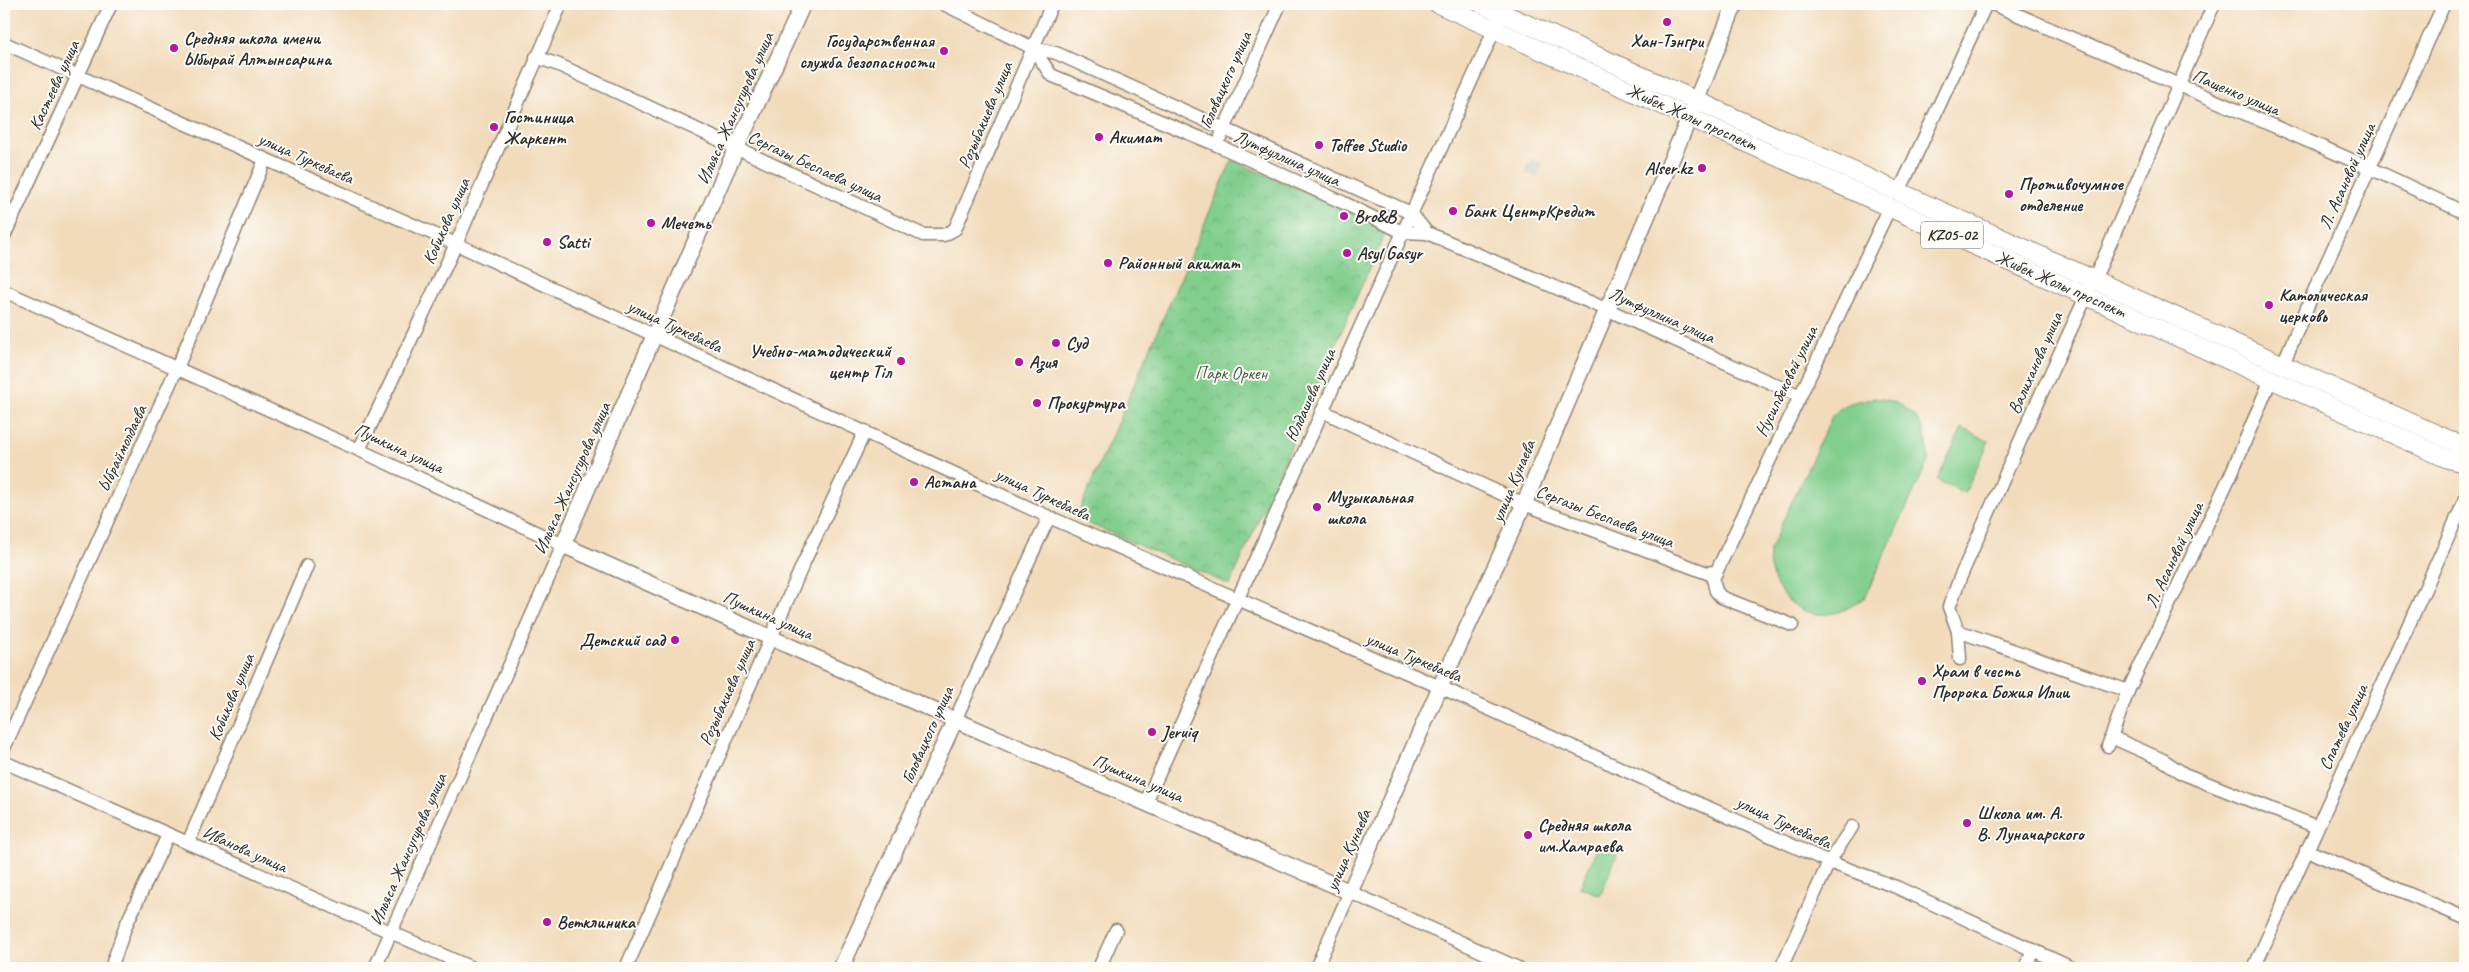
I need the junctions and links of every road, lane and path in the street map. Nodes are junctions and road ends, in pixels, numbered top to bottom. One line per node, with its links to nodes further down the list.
1 (110, 4): 19 (street, Кастеева улица)
2 (560, 4): 18 (street, Кобикова улица)
3 (803, 4): 25 (main road, Ильяса Жансугурова улица)
4 (944, 4): 17 (street, Лутфуллина улица)
5 (1052, 4): 17 (street, Розыбакиева улица)
6 (1280, 4): 23 (street, Головацкого улица)
7 (1438, 4): 15 (highway, Жибек Жолы проспект / KZ05-02)
8 (1482, 4): 14 (highway, Жибек Жолы проспект / KZ05-02)
9 (1735, 4): 21 (main road, улица Кунаева)
10 (1986, 4): 28 (street)
11 (1993, 4): 20 (street, Пащенко улица)
12 (2214, 4): 20 (street, Валиханова улица)
13 (2444, 4): 27 (street, Л. Асановой улица)
14 (1504, 8): 15 (street, Юлдашева улица); 21 (highway, Жибек Жолы проспект / KZ05-02)
15 (1494, 29): 22 (highway, Жибек Жолы проспект / KZ05-02); 30 (street, Юлдашева улица)
16 (4, 43): 19 (street, улица Туркебаева)
17 (1033, 48): 23 (street, Лутфуллина улица); 24 (street, Лутфуллина улица); 34 (street, Розыбакиева улица)
18 (536, 58): 25 (street, Сергазы Беспаева улица); 36 (street, Кобикова улица)
19 (77, 76): 26 (street, улица Туркебаева); 35 (street, Кастеева улица)
20 (2178, 86): 27 (street, Пащенко улица); 37 (street, Валиханова улица)
21 (1696, 100): 22 (main road, улица Кунаева); 28 (highway, Жибек Жолы проспект / KZ05-02)
22 (1690, 116): 29 (highway, Жибек Жолы проспект / KZ05-02); 40 (main road, улица Кунаева)
23 (1224, 128): 24 (street, Головацкого улица); 30 (street, Лутфуллина улица)
24 (1217, 145): 32 (street, Лутфуллина улица)
25 (737, 149): 34 (street, Сергазы Беспаева улица); 41 (main road, Ильяса Жансугурова улица)
26 (265, 160): 36 (street, улица Туркебаева); 43 (street, Ыбраймолдаева)
27 (2370, 168): 31 (street, Пащенко улица); 42 (street, Л. Асановой улица)
28 (1899, 192): 37 (highway, Жибек Жолы проспект / KZ05-02)
29 (1890, 207): 39 (highway, Жибек Жолы проспект / KZ05-02); 45 (street, Нусипбековой улица)
30 (1411, 213): 32 (street, Юлдашева улица); 33 (street, Лутфуллина улица)
31 (2465, 213)
32 (1402, 232): 33 (street, Лутфуллина улица); 46 (street, Юлдашева улица)
33 (1427, 233): 40 (street, Лутфуллина улица)
34 (944, 235)
35 (4, 236)
36 (456, 244): 41 (street, улица Туркебаева); 49 (street, Кобикова улица)
37 (2094, 279): 39 (street, Валиханова улица); 42 (highway, Жибек Жолы проспект / KZ05-02)
38 (4, 291): 43 (street, Пушкина улица)
39 (2086, 295): 44 (highway, Жибек Жолы проспект / KZ05-02); 59 (street, Валиханова улица)
40 (1606, 309): 45 (street, Лутфуллина улица); 52 (main road, улица Кунаева)
41 (654, 336): 47 (street, улица Туркебаева); 54 (main road, Ильяса Жансугурова улица)
42 (2283, 364): 48 (highway, Жибек Жолы проспект / KZ05-02)
43 (177, 368): 49 (street, Пушкина улица); 65 (street, Ыбраймолдаева)
44 (2271, 379): 50 (highway, Жибек Жолы проспект / KZ05-02); 63 (street, Л. Асановой улица)
45 (1798, 395): 56 (street, Нусипбековой улица)
46 (1322, 411): 52 (street, Сергазы Беспаева улица); 57 (street, Юлдашева улица)
47 (865, 431): 53 (street, улица Туркебаева); 60 (street, Розыбакиева улица)
48 (2465, 448)
49 (359, 450): 54 (street, Пушкина улица)
50 (2465, 463)
51 (2465, 500): 69 (street, Спатева улица)
52 (1524, 504): 56 (street, Сергазы Беспаева улица); 62 (main road, улица Кунаева)
53 (1049, 517): 57 (street, улица Туркебаева); 64 (street, Головацкого улица)
54 (563, 544): 60 (main road, Пушкина улица); 77 (street, Ильяса Жансугурова улица)
55 (307, 566): 71 (street, Кобикова улица)
56 (1712, 575): 58 (street)
57 (1237, 600): 62 (street, улица Туркебаева); 67 (street, Юлдашева улица)
58 (1792, 625)
59 (1958, 631): 61 (street, Валиханова улица); 63 (street)
60 (770, 637): 64 (main road, Пушкина улица); 82 (street, Розыбакиева улица)
61 (1960, 659)
62 (1440, 687): 73 (street, улица Туркебаева); 74 (main road, улица Кунаева)
63 (2128, 691): 69 (street, Л. Асановой улица)
64 (955, 720): 67 (main road, Пушкина улица); 83 (main road, Головацкого улица)
65 (4, 748)
66 (4, 762): 70 (street, Иванова улица)
67 (1146, 802): 74 (main road, Пушкина улица)
68 (1852, 827): 73 (street)
69 (2317, 827): 72 (street, Спатева улица)
70 (168, 834): 71 (street, Иванова улица); 79 (street)
71 (188, 843): 77 (street, Иванова улица)
72 (2306, 850): 75 (street); 90 (street, Спатева улица)
73 (1829, 862): 78 (street, улица Туркебаева); 87 (street)
74 (1350, 892): 85 (street, улица Кунаева); 86 (street, Пушкина улица)
75 (2465, 918)
76 (1116, 930): 84 (street)
77 (391, 932): 80 (street, Ильяса Жансугурова улица); 81 (street, Иванова улица)
78 (2033, 950): 88 (street); 89 (street, улица Туркебаева)
79 (111, 968)
80 (375, 968)
81 (472, 968)
82 (626, 968)
83 (842, 968)
84 (1099, 968)
85 (1316, 968)
86 (1518, 968)
87 (1781, 968)
88 (2025, 968)
89 (2072, 968)
90 (2254, 968)

